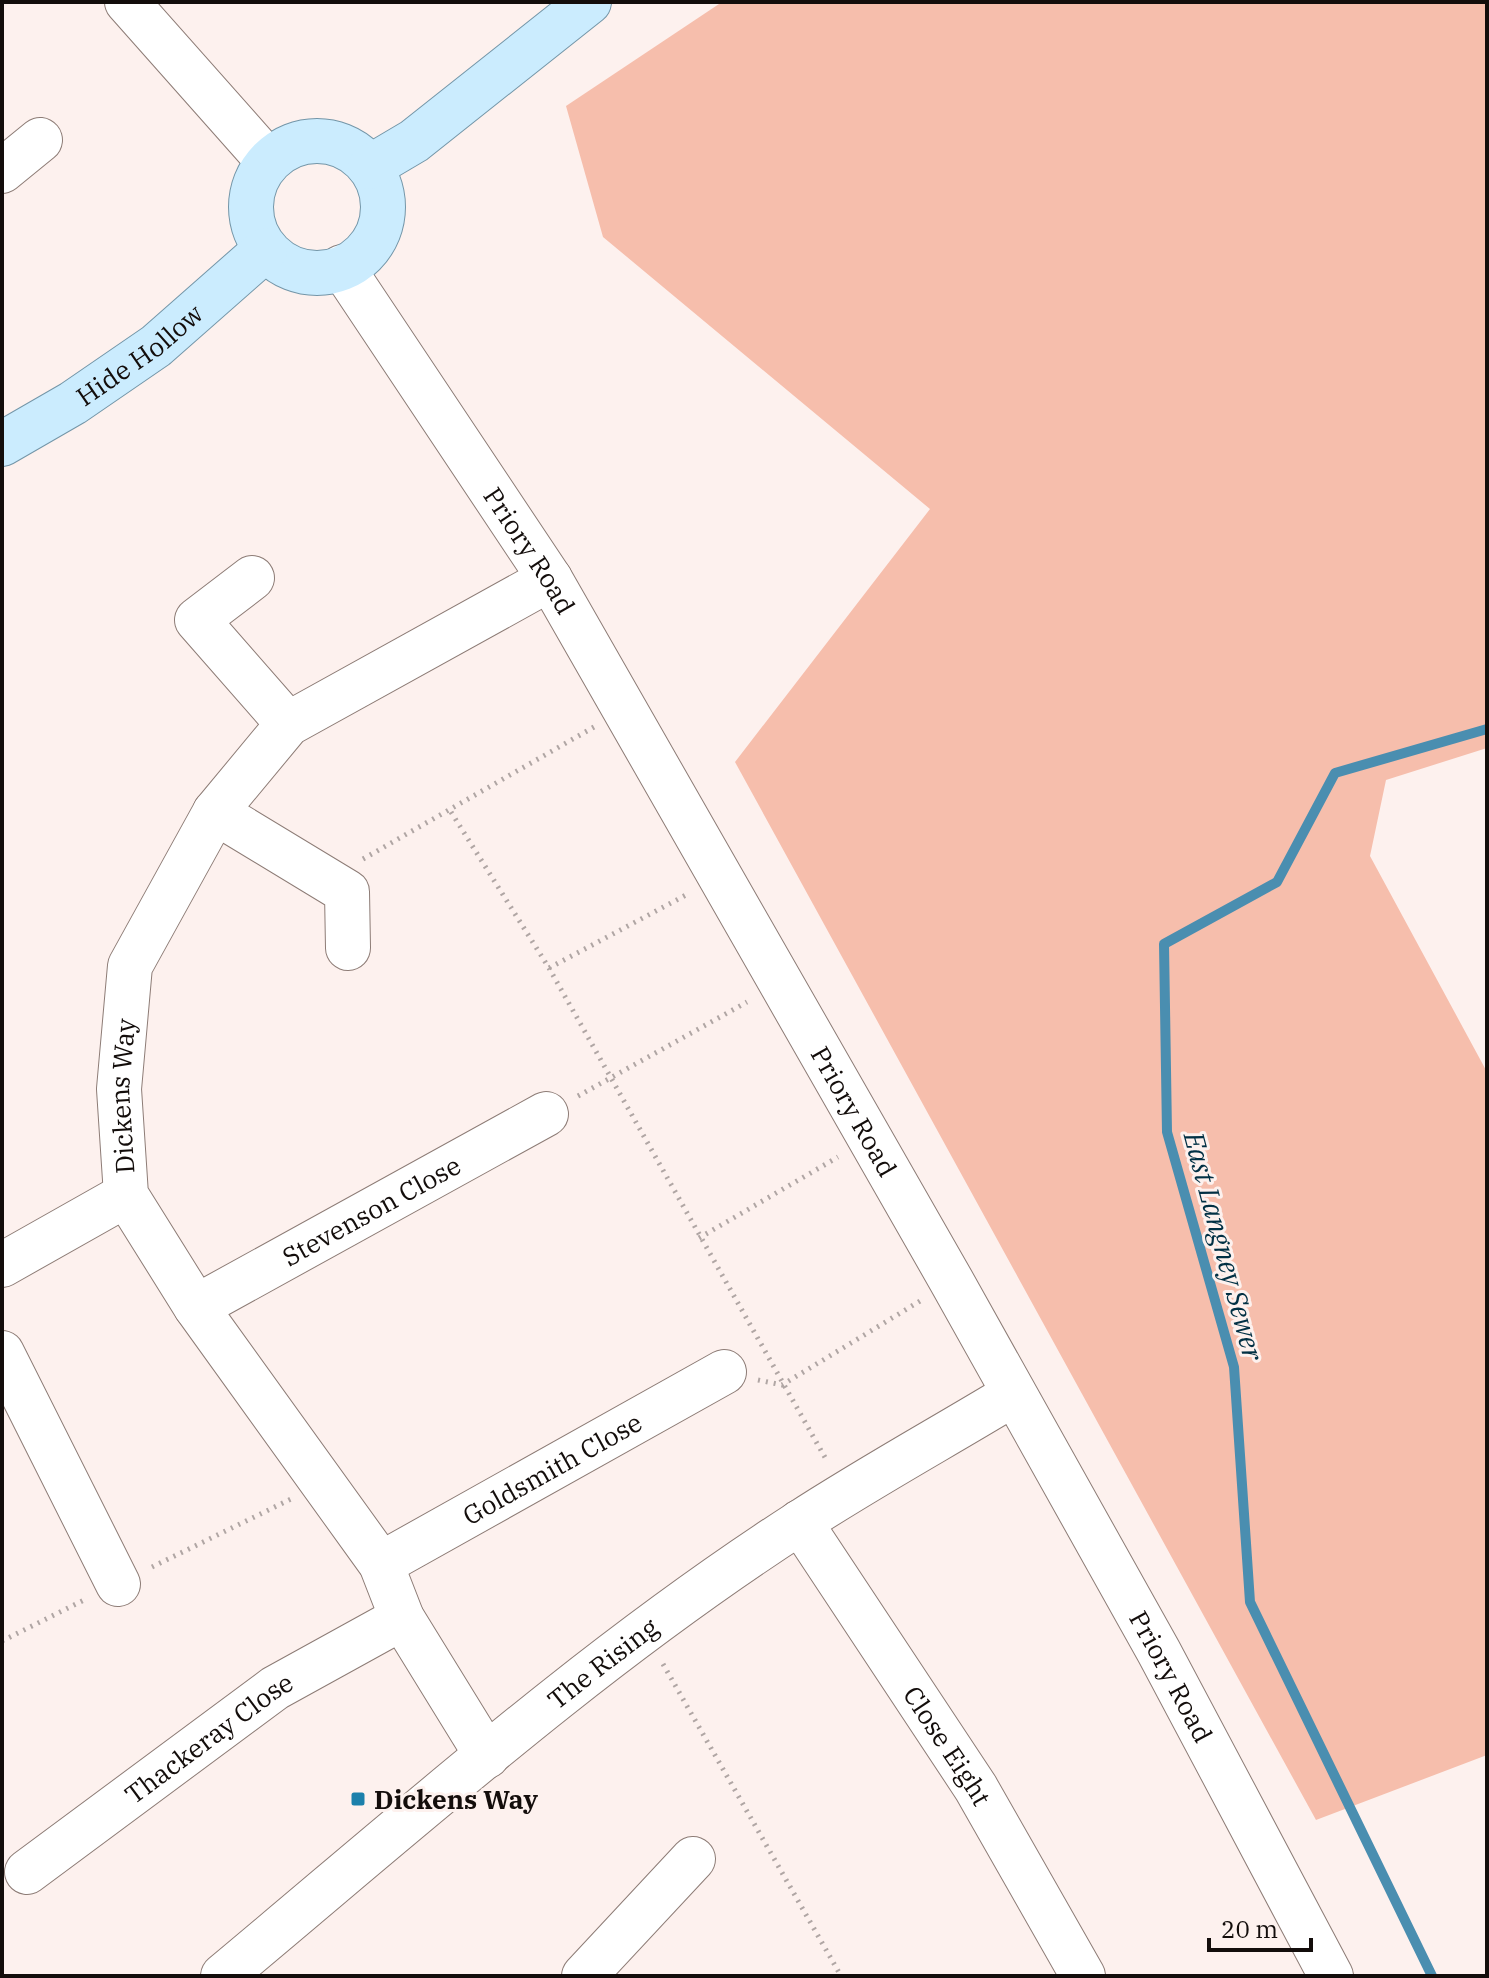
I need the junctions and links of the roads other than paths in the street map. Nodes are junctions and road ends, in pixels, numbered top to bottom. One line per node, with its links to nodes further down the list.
1 (127, 2): 4 (street)
2 (589, 2): 5 (main road)
3 (40, 140): 6 (street)
4 (268, 161): 5 (main road); 7 (main road)
5 (370, 167): 8 (main road)
6 (2, 171)
7 (265, 250): 8 (main road); 9 (main road, Hide Hollow)
8 (342, 267): 11 (street, Priory Road)
9 (2, 444)
10 (252, 578): 12 (street)
11 (550, 579): 12 (street, Dickens Way); 21 (street, Priory Road)
12 (288, 724): 13 (street, Dickens Way)
13 (215, 812): 14 (street); 16 (street, Dickens Way)
14 (348, 948)
15 (546, 1114): 18 (street, Stevenson Close)
16 (126, 1195): 17 (street); 18 (street, Dickens Way)
17 (2, 1265)
18 (196, 1307): 23 (street, Dickens Way)
19 (2, 1353): 24 (street)
20 (724, 1372): 23 (street, Goldsmith Close)
21 (1012, 1395): 22 (street, The Rising); 32 (street, Priory Road)
22 (800, 1522): 26 (street, The Rising); 31 (street, Close Eight)
23 (381, 1564): 25 (street, Dickens Way)
24 (118, 1584)
25 (402, 1618): 26 (street, Dickens Way); 28 (street, Thackeray Close)
26 (487, 1756): 29 (street, The Rising)
27 (693, 1859): 30 (street)
28 (27, 1872)
29 (223, 1976)
30 (584, 1976)
31 (1083, 1976)
32 (1331, 1976)

